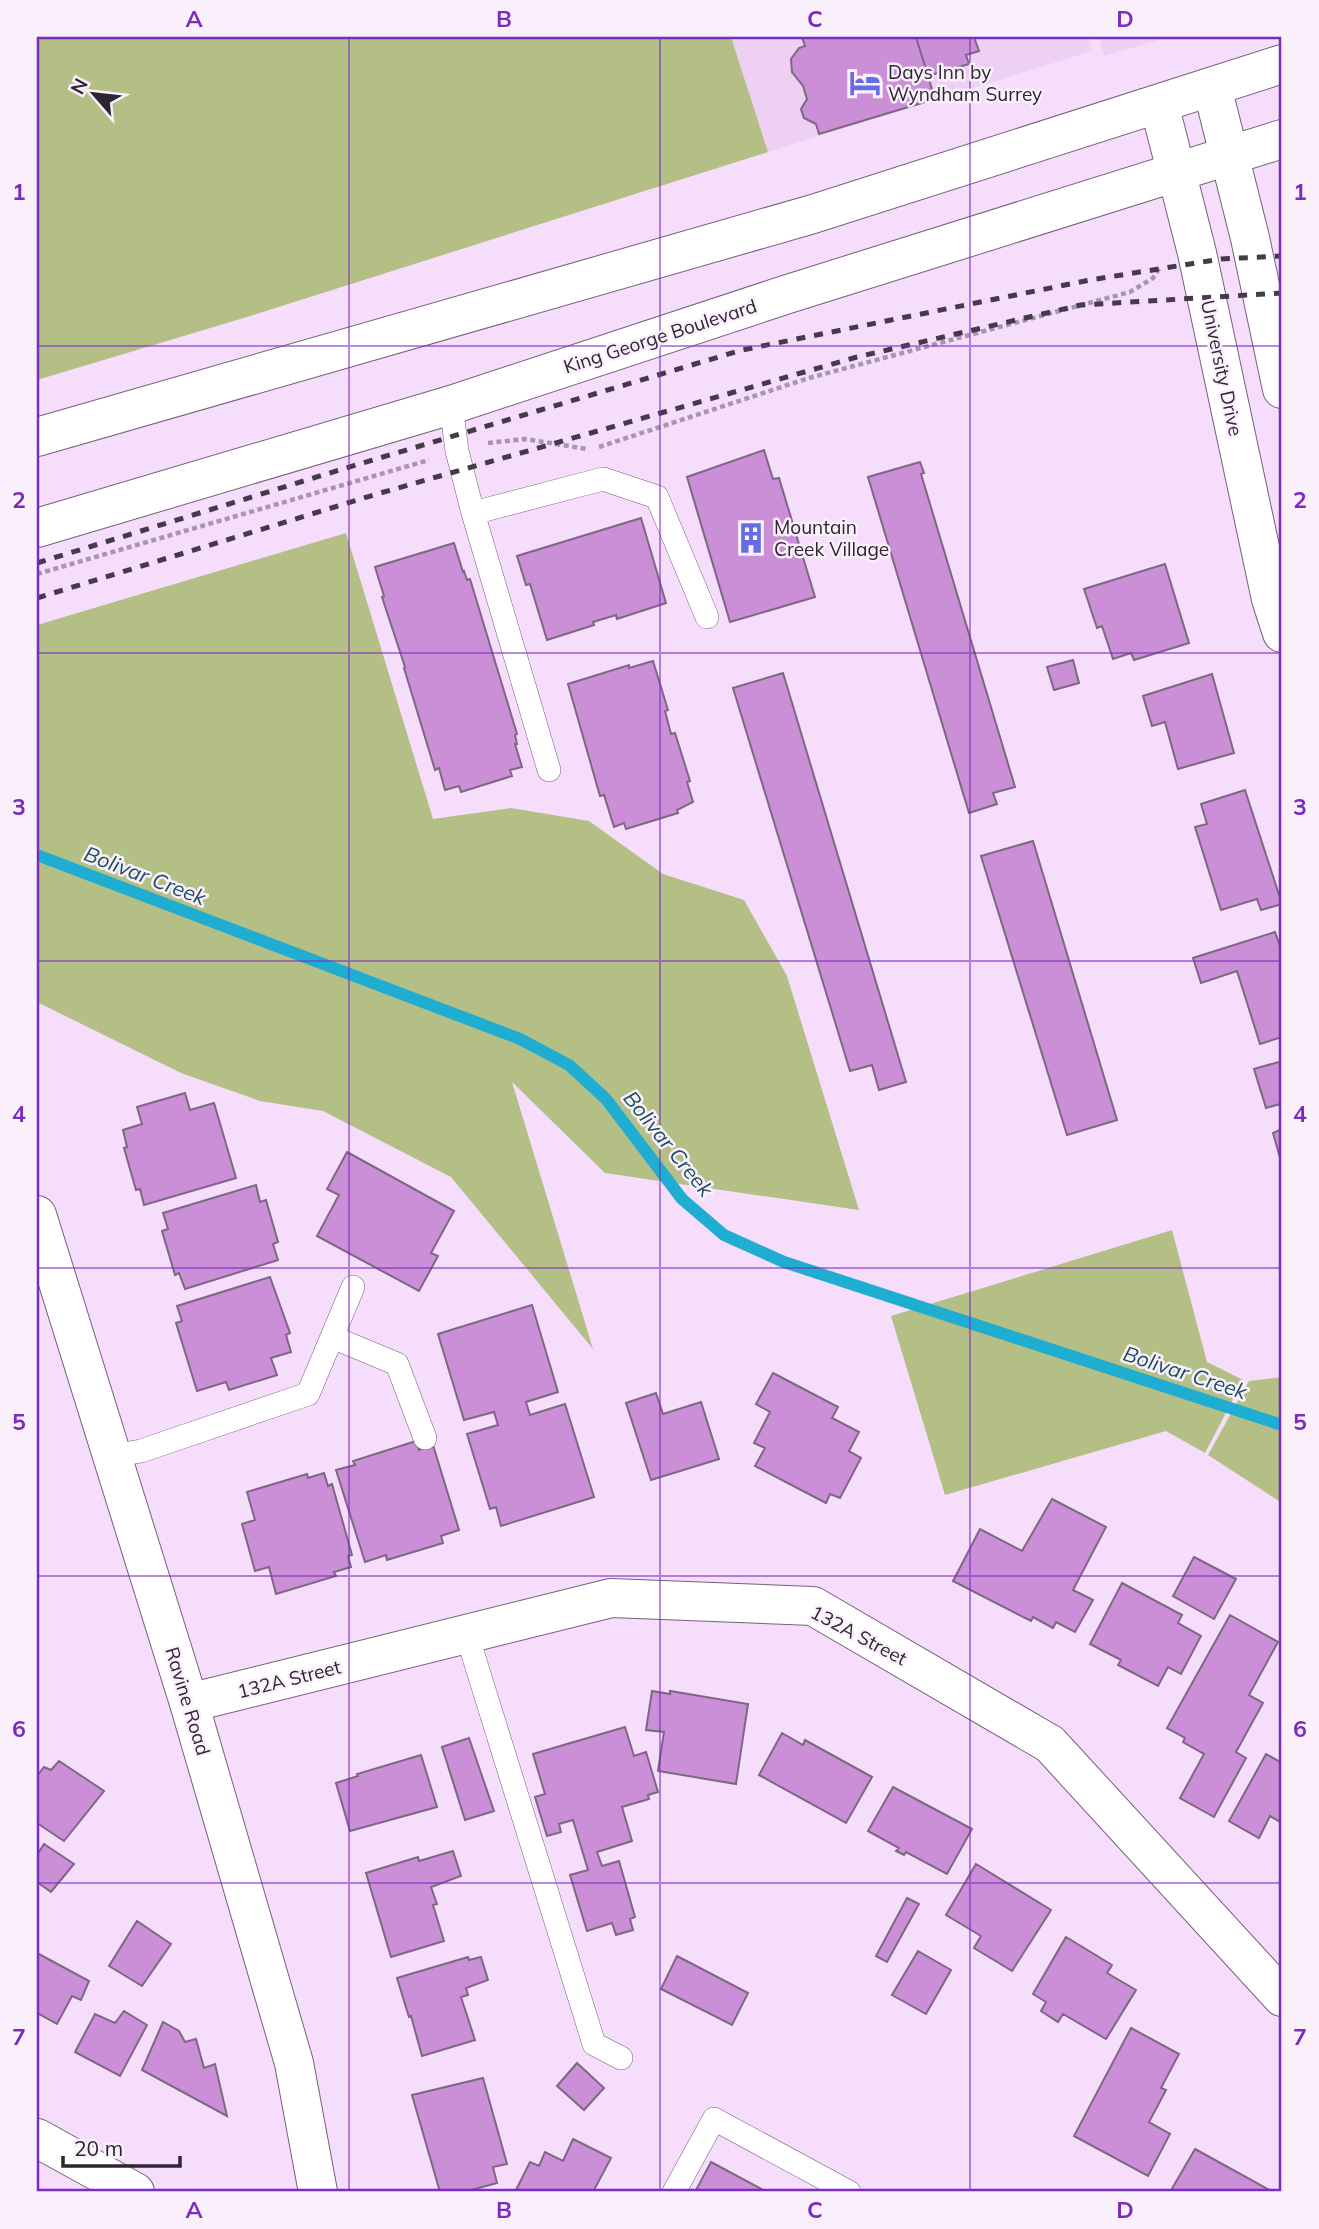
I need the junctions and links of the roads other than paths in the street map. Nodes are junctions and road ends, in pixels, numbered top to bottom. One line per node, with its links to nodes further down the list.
1 (1282, 64): 2 (main road)
2 (1212, 87): 3 (main road); 5 (main road)
3 (1159, 104): 6 (main road, University Drive); 9 (main road)
4 (1282, 139): 5 (main road, King George Boulevard)
5 (1229, 157): 6 (main road, King George Boulevard); 7 (main road)
6 (1176, 172): 8 (main road, King George Boulevard); 13 (main road, University Drive)
7 (1282, 389)
8 (451, 405): 10 (lane); 11 (main road, King George Boulevard)
9 (37, 437)
10 (473, 513): 12 (lane); 14 (lane)
11 (37, 528)
12 (707, 617)
13 (1282, 632)
14 (549, 770)
15 (37, 1215): 19 (main road, Ravine Road)
16 (353, 1287): 17 (lane)
17 (332, 1337): 18 (lane); 19 (lane)
18 (425, 1438)
19 (112, 1456): 21 (main road, Ravine Road)
20 (467, 1634): 21 (main road, 132A Street); 22 (main road, 132A Street); 23 (lane)
21 (189, 1703): 26 (main road, Ravine Road)
22 (1282, 1997)
23 (621, 2058)
24 (37, 2138): 25 (main road)
25 (135, 2192)
26 (318, 2192)
27 (674, 2192): 28 (lane)
28 (849, 2192)

